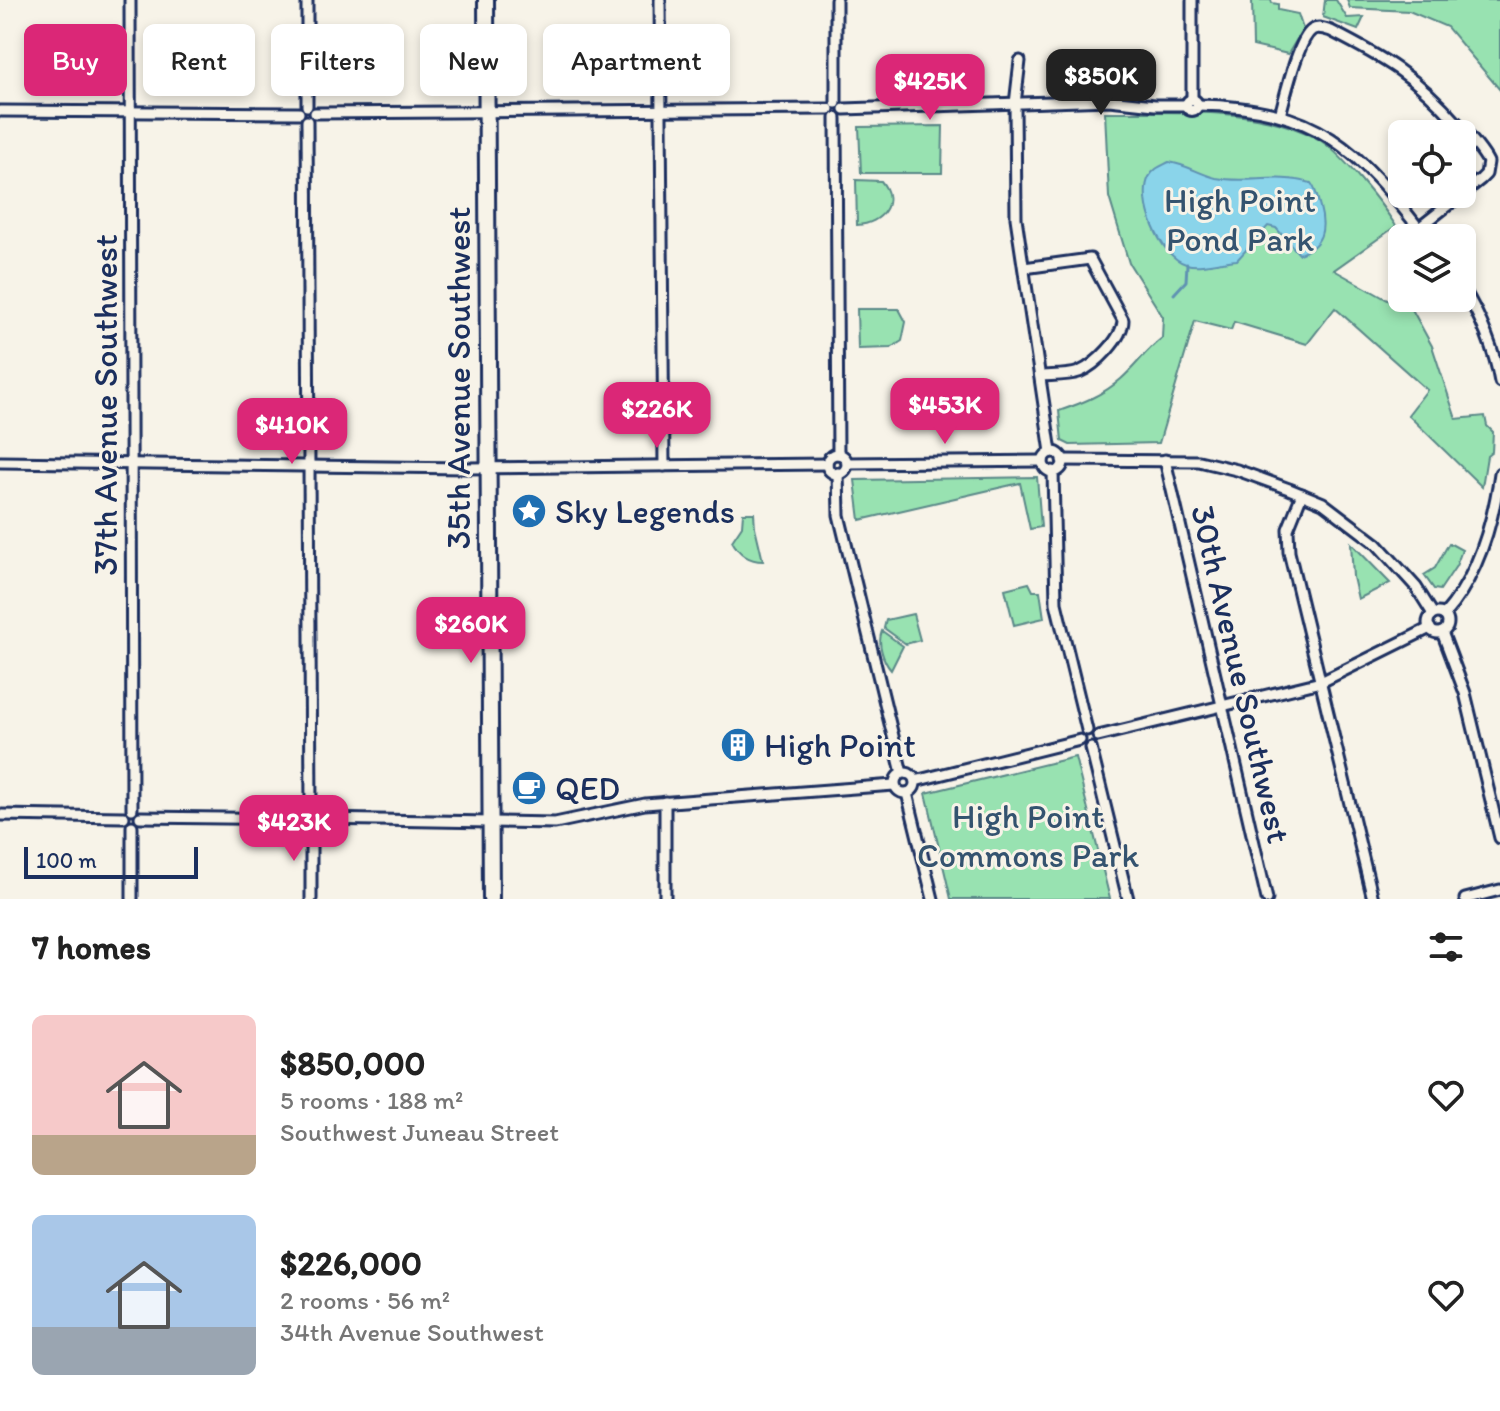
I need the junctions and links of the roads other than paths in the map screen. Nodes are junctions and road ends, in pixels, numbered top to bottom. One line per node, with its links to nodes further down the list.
1 (130, 0): 14 (street, 37th Avenue Southwest)
2 (307, 0): 11 (street)
3 (486, 0): 15 (main road, 35th Avenue Southwest)
4 (660, 0): 12 (street)
5 (836, 0): 10 (street)
6 (1192, 0): 8 (street)
7 (1020, 61): 9 (street)
8 (1192, 103): 9 (street); 16 (street)
9 (1015, 104): 10 (street); 19 (street)
10 (836, 107): 12 (street); 24 (street)
11 (307, 110): 14 (street); 15 (street); 32 (street)
12 (661, 110): 15 (street); 33 (street)
13 (0, 111): 14 (street)
14 (130, 111): 31 (street, 37th Avenue Southwest)
15 (487, 113): 34 (main road, 35th Avenue Southwest)
16 (1280, 115): 17 (street); 18 (street)
17 (1416, 224)
18 (1424, 224)
19 (1024, 268): 21 (street); 21 (street)
20 (1476, 308): 22 (street)
21 (1040, 376): 23 (street)
22 (1500, 382)
23 (1051, 452): 25 (street); 27 (street)
24 (838, 454): 29 (street); 30 (street)
25 (1062, 460): 26 (street); 35 (street)
26 (1165, 460): 38 (street); 44 (street, 30th Avenue Southwest)
27 (1043, 461): 29 (street); 35 (street)
28 (0, 462): 31 (street)
29 (847, 463): 36 (street)
30 (827, 464): 33 (street); 36 (street)
31 (132, 465): 32 (street); 55 (street, 37th Avenue Southwest)
32 (309, 466): 34 (street); 54 (street)
33 (664, 466): 34 (street)
34 (488, 468): 60 (main road, 35th Avenue Southwest)
35 (1053, 471): 45 (street)
36 (838, 473): 49 (street)
37 (1500, 473): 40 (street)
38 (1302, 494): 39 (street); 43 (street)
39 (1433, 614): 40 (street); 41 (street)
40 (1444, 615): 42 (street)
41 (1430, 628): 42 (street); 43 (street)
42 (1442, 632): 63 (street)
43 (1321, 682): 44 (street); 72 (street)
44 (1222, 708): 46 (street); 71 (street, 30th Avenue Southwest)
45 (1087, 730): 46 (street); 47 (street)
46 (1098, 736): 48 (street)
47 (1080, 740): 48 (street); 50 (street)
48 (1091, 748): 70 (street)
49 (902, 773): 50 (street); 51 (street)
50 (915, 781): 52 (street)
51 (894, 785): 52 (street); 53 (street)
52 (907, 793): 69 (street)
53 (665, 802): 60 (street); 68 (street)
54 (311, 809): 58 (street); 59 (street)
55 (128, 813): 56 (street); 57 (street); 61 (street)
56 (0, 815)
57 (140, 817): 58 (street); 61 (street)
58 (301, 819): 62 (street)
59 (320, 819): 60 (street); 62 (street)
60 (491, 823): 67 (main road, 35th Avenue Southwest)
61 (132, 826): 65 (street)
62 (311, 828): 66 (street)
63 (1500, 838)
64 (1500, 890): 73 (street)
65 (132, 899)
66 (311, 899)
67 (491, 899)
68 (665, 899)
69 (933, 899)
70 (1128, 899)
71 (1267, 899)
72 (1373, 899)
73 (1465, 899)

